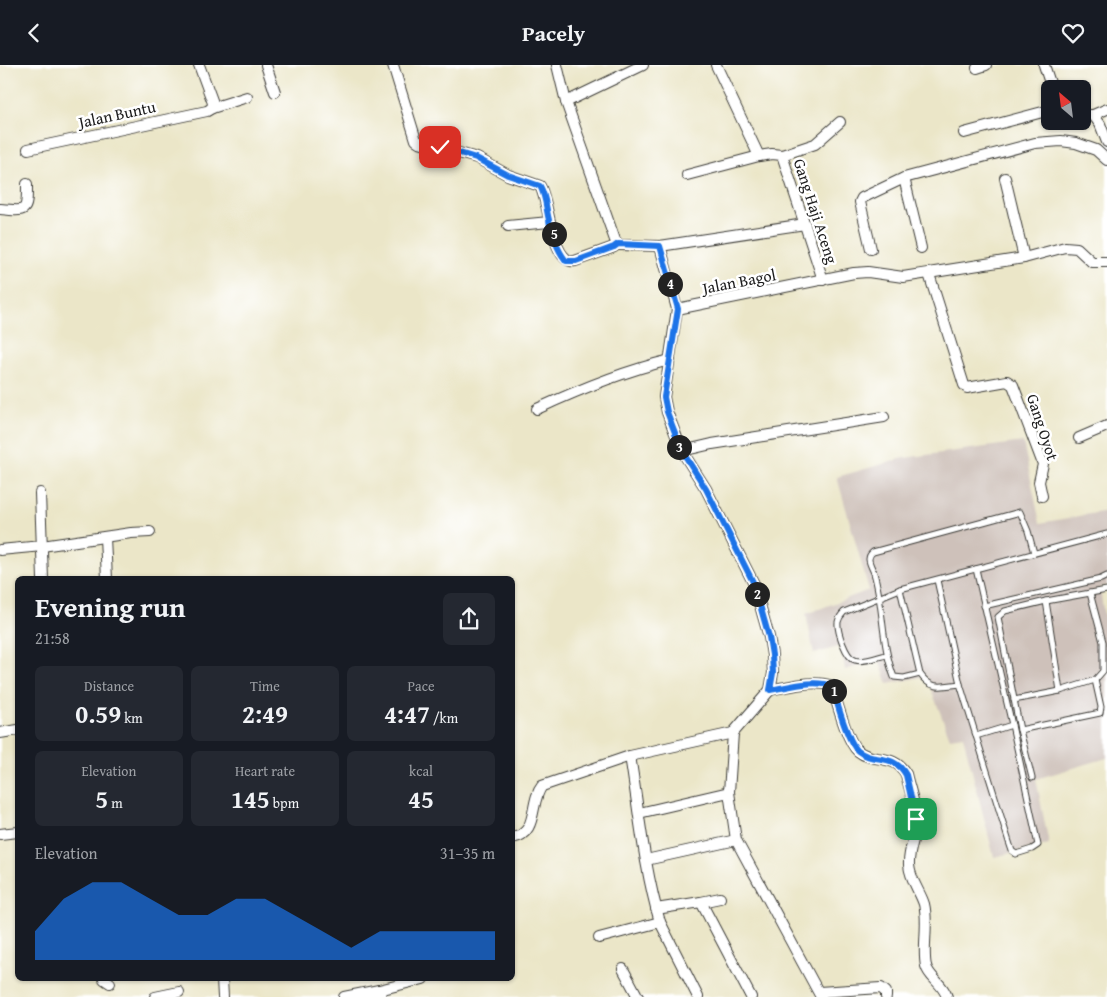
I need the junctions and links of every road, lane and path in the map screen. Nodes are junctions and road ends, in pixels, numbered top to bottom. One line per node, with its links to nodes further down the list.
1 (200, 65): 12 (street)
2 (266, 65): 9 (street)
3 (393, 65): 29 (street)
4 (557, 65): 11 (street)
5 (643, 65): 11 (street)
6 (716, 65): 22 (street)
7 (1044, 65): 8 (street)
8 (1049, 80)
9 (275, 92)
10 (247, 97): 12 (street, Jalan Buntu)
11 (566, 101): 32 (street)
12 (212, 108): 20 (street, Jalan Buntu)
13 (1107, 109): 15 (street)
14 (1041, 112): 18 (street)
15 (1091, 114)
16 (1091, 117): 19 (street)
17 (840, 122): 21 (street)
18 (964, 133)
19 (1107, 142)
20 (28, 149)
21 (782, 155): 22 (street, Gang Haji Aceng); 30 (street, Gang Haji Aceng)
22 (759, 157): 24 (street, Gang Haji Aceng)
23 (1107, 160): 25 (street)
24 (687, 175)
25 (904, 178): 34 (street); 35 (street)
26 (1005, 178): 36 (street)
27 (28, 184): 28 (street)
28 (0, 209)
29 (549, 222): 31 (street); 32 (street)
30 (805, 224): 33 (street); 39 (street, Gang Haji Aceng)
31 (508, 226)
32 (618, 244): 33 (street)
33 (660, 246): 40 (street)
34 (921, 248)
35 (871, 249)
36 (1024, 258): 37 (street, Jalan Bagol); 38 (street, Jalan Bagol)
37 (1107, 262)
38 (929, 274): 39 (street, Jalan Bagol); 48 (street, Gang Oyot)
39 (823, 280): 40 (street, Jalan Bagol)
40 (678, 309): 41 (street)
41 (670, 360): 42 (street); 46 (street)
42 (537, 409)
43 (884, 417): 46 (street)
44 (1107, 426): 45 (street)
45 (1078, 437)
46 (682, 451): 70 (street)
47 (40, 493): 52 (street)
48 (1042, 496)
49 (150, 532): 51 (street)
50 (1107, 534): 54 (lane)
51 (105, 537): 52 (street); 57 (street)
52 (42, 546): 53 (street); 56 (street)
53 (0, 550)
54 (1034, 553): 55 (lane); 63 (lane)
55 (976, 569): 59 (lane); 65 (lane)
56 (43, 576)
57 (106, 576)
58 (1107, 577): 65 (lane)
59 (937, 580): 60 (lane); 69 (lane)
60 (900, 589): 63 (lane); 67 (lane)
61 (1107, 589): 62 (lane)
62 (1090, 593): 64 (lane); 68 (lane)
63 (878, 597): 66 (lane); 66 (lane)
64 (1046, 601): 71 (lane); 72 (lane)
65 (984, 607): 73 (lane)
66 (886, 655): 67 (lane)
67 (920, 674): 69 (lane)
68 (1096, 680): 71 (lane); 75 (lane)
69 (960, 683): 78 (lane)
70 (770, 690): 77 (street); 106 (street)
71 (1060, 691): 72 (lane)
72 (1014, 700): 75 (lane)
73 (1012, 725): 78 (lane); 78 (lane)
74 (15, 730): 76 (street)
75 (1020, 730): 80 (lane)
76 (0, 733)
77 (733, 733): 79 (street); 81 (street)
78 (976, 736)
79 (630, 756): 82 (street); 85 (street)
80 (1032, 778)
81 (729, 792): 82 (street); 86 (street)
82 (639, 813): 87 (street)
83 (15, 832): 84 (street)
84 (0, 833)
85 (515, 838)
86 (736, 839): 87 (street); 98 (street)
87 (646, 860): 90 (street)
88 (720, 898): 89 (street)
89 (701, 902): 90 (street); 104 (street)
90 (656, 909): 91 (street)
91 (660, 922): 92 (street); 103 (street)
92 (599, 938)
93 (624, 969): 102 (street)
94 (222, 981): 100 (street)
95 (417, 981): 97 (street)
96 (180, 991): 99 (street)
97 (380, 993): 101 (street)
98 (820, 994): 105 (street)
99 (155, 997)
100 (223, 997)
101 (344, 997)
102 (638, 997)
103 (698, 997)
104 (751, 997)
105 (886, 997)
106 (947, 997)

